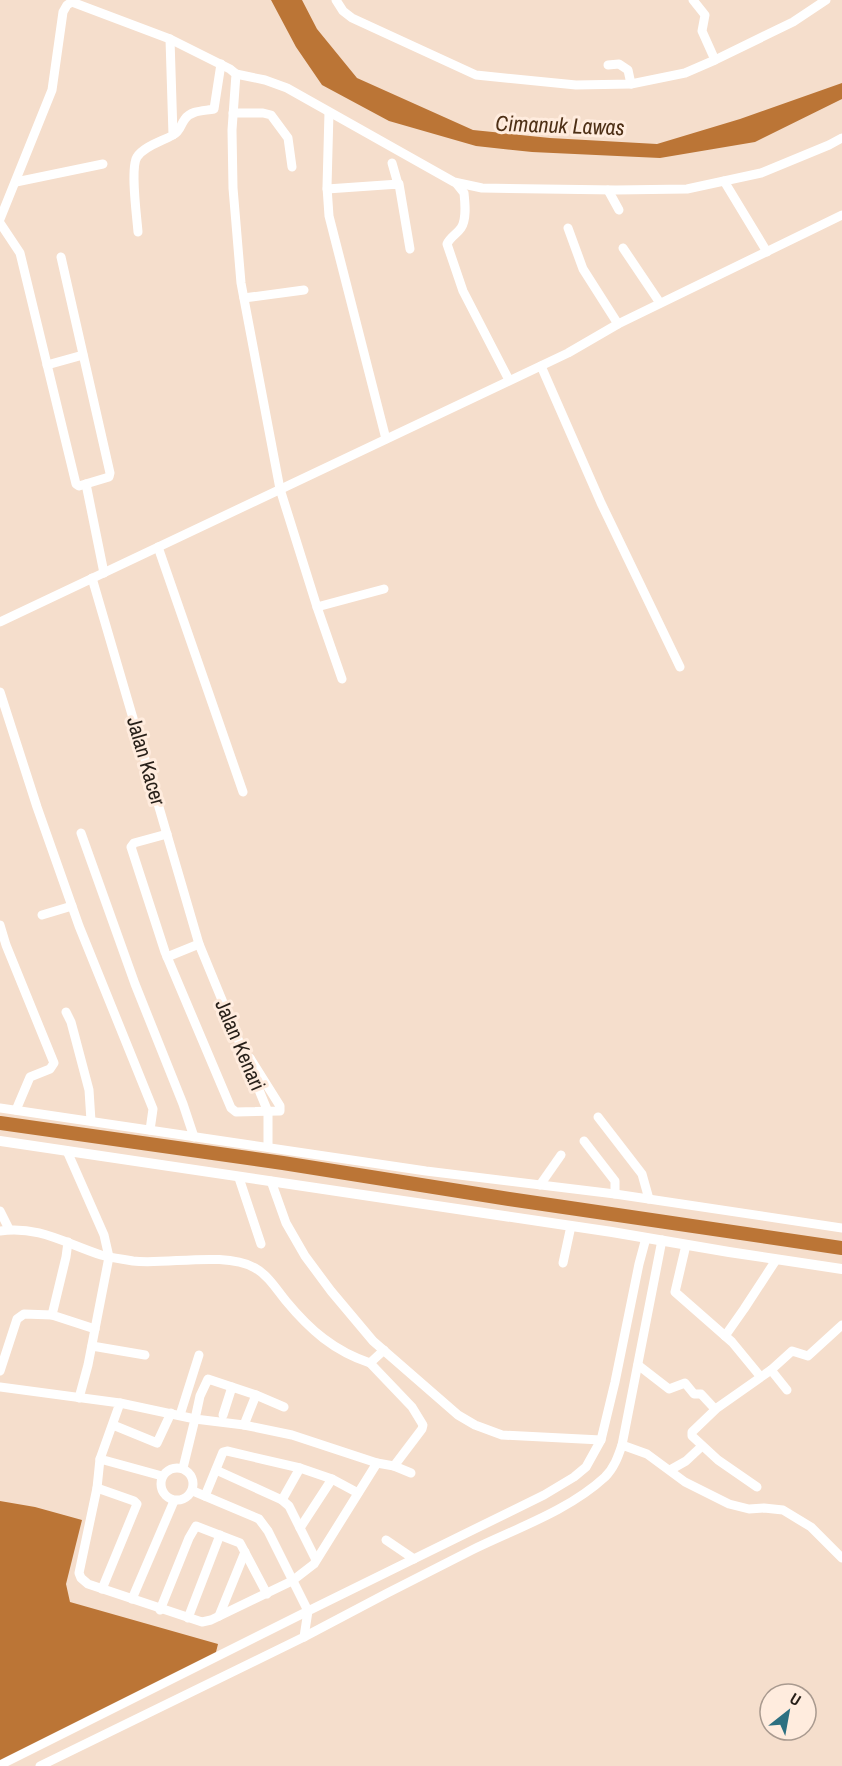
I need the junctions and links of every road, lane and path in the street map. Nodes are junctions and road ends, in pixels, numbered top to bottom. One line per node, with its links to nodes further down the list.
1 (336, 0): 9 (street)
2 (693, 0): 5 (street)
3 (826, 0): 5 (street)
4 (170, 39): 6 (street); 12 (street); 18 (street)
5 (715, 60): 9 (street)
6 (221, 64): 8 (street); 12 (street)
7 (608, 64): 9 (street)
8 (236, 74): 10 (street); 11 (street)
9 (631, 84)
10 (329, 112): 19 (street); 21 (street)
11 (233, 113): 16 (street); 33 (street)
12 (173, 135): 27 (street)
13 (842, 138): 17 (street)
14 (392, 163): 20 (street)
15 (104, 164): 18 (street)
16 (292, 167)
17 (724, 181): 22 (street); 30 (street)
18 (16, 182): 25 (street)
19 (453, 182): 22 (street); 39 (street)
20 (398, 184): 21 (street); 29 (street)
21 (327, 189): 40 (street)
22 (608, 190): 23 (street)
23 (619, 210)
24 (842, 215): 30 (street)
25 (0, 221): 37 (street)
26 (568, 228): 35 (street)
27 (138, 232)
28 (623, 248): 34 (street)
29 (410, 249)
30 (767, 252): 34 (street)
31 (61, 257): 36 (street)
32 (304, 290): 33 (street)
33 (244, 298): 42 (street)
34 (660, 303): 35 (street)
35 (618, 324): 38 (street)
36 (83, 355): 37 (street); 41 (street)
37 (47, 365): 41 (street)
38 (541, 366): 39 (street); 49 (street)
39 (509, 380): 40 (street)
40 (386, 439): 42 (street)
41 (86, 484): 44 (street)
42 (280, 489): 43 (street); 47 (street)
43 (158, 547): 44 (street); 52 (street)
44 (104, 573): 45 (street)
45 (92, 578): 48 (street); 54 (street, Jalan Kacer)
46 (384, 589): 47 (street)
47 (317, 607): 50 (street)
48 (0, 622)
49 (680, 667)
50 (342, 679)
51 (0, 692): 55 (street)
52 (243, 792)
53 (81, 833): 67 (street)
54 (167, 834): 58 (street, Jalan Kacer); 59 (street)
55 (72, 906): 56 (street); 66 (street)
56 (42, 915)
57 (0, 926): 62 (street)
58 (199, 944): 59 (street); 63 (street, Jalan Kenari)
59 (168, 957): 63 (street)
60 (66, 1012): 65 (street)
61 (0, 1108): 62 (street)
62 (16, 1110): 65 (street)
63 (268, 1112): 70 (street, Jalan Kenari)
64 (598, 1117): 77 (street)
65 (91, 1121): 66 (street)
66 (150, 1130): 67 (street)
67 (194, 1137): 70 (street)
68 (0, 1141): 71 (street)
69 (584, 1141): 76 (street)
70 (268, 1147): 75 (street)
71 (68, 1151): 73 (street); 86 (street)
72 (561, 1155): 75 (street)
73 (239, 1178): 74 (street); 84 (street)
74 (271, 1181): 79 (street); 95 (street)
75 (540, 1185): 76 (street)
76 (615, 1194): 77 (street)
77 (649, 1199): 80 (street)
78 (0, 1211): 81 (street)
79 (571, 1226): 82 (street); 88 (street)
80 (842, 1228)
81 (4, 1230): 83 (street)
82 (654, 1239): 85 (street); 99 (street); 116 (street)
83 (68, 1242): 86 (street); 90 (street)
84 (261, 1244)
85 (686, 1245): 87 (street); 93 (street)
86 (109, 1257): 92 (street); 98 (street)
87 (776, 1260): 89 (street); 93 (street)
88 (563, 1263)
89 (842, 1269)
90 (52, 1315): 92 (street); 101 (street)
91 (842, 1325): 100 (street)
92 (95, 1329): 94 (street)
93 (724, 1336): 102 (street)
94 (92, 1346): 96 (street); 107 (street)
95 (384, 1350): 98 (street); 116 (street)
96 (145, 1355)
97 (199, 1355): 111 (street)
98 (370, 1363): 121 (street)
99 (638, 1365): 110 (street); 117 (street)
100 (771, 1370): 102 (street); 105 (street)
101 (0, 1371)
102 (760, 1376): 110 (street)
103 (0, 1387): 107 (street)
104 (232, 1387): 106 (street); 112 (street); 113 (street)
105 (787, 1390)
106 (256, 1395): 109 (street); 115 (street)
107 (79, 1398): 108 (street)
108 (120, 1403): 111 (street); 114 (street)
109 (284, 1407)
110 (715, 1409): 118 (street)
111 (175, 1414): 113 (street); 114 (street)
112 (223, 1415)
113 (195, 1419): 115 (street); 122 (street)
114 (113, 1425): 119 (street)
115 (244, 1425): 120 (street)
116 (601, 1440): 141 (street)
117 (622, 1445): 125 (street); 151 (street)
118 (702, 1446): 125 (street); 129 (street)
119 (100, 1459): 127 (street); 130 (street)
120 (377, 1463): 121 (street); 132 (street)
121 (394, 1466): 126 (street)
122 (183, 1468): 127 (street); 131 (street)
123 (300, 1468): 124 (street); 128 (street); 134 (street)
124 (216, 1470): 133 (street); 134 (street)
125 (670, 1470): 140 (street)
126 (411, 1473)
127 (162, 1476): 135 (street)
128 (332, 1479): 132 (street); 136 (street)
129 (757, 1487)
130 (97, 1488): 144 (street); 144 (street)
131 (193, 1491): 133 (street); 135 (street)
132 (358, 1492): 142 (street)
133 (205, 1496): 143 (street)
134 (282, 1500): 136 (street)
135 (174, 1501): 146 (street)
136 (300, 1528): 142 (street)
137 (220, 1535): 139 (street); 147 (street); 150 (street)
138 (386, 1540): 141 (street)
139 (245, 1552): 145 (street); 149 (street)
140 (842, 1558)
141 (414, 1559): 148 (street)
142 (316, 1560): 143 (street)
143 (292, 1581): 145 (street); 148 (street)
144 (102, 1589): 146 (street)
145 (267, 1594): 149 (street)
146 (132, 1599): 147 (street)
147 (160, 1610): 150 (street)
148 (308, 1613): 151 (street); 152 (street)
149 (219, 1616): 150 (street)
150 (188, 1618)
151 (305, 1634): 153 (street)
152 (0, 1765)
153 (40, 1766)

